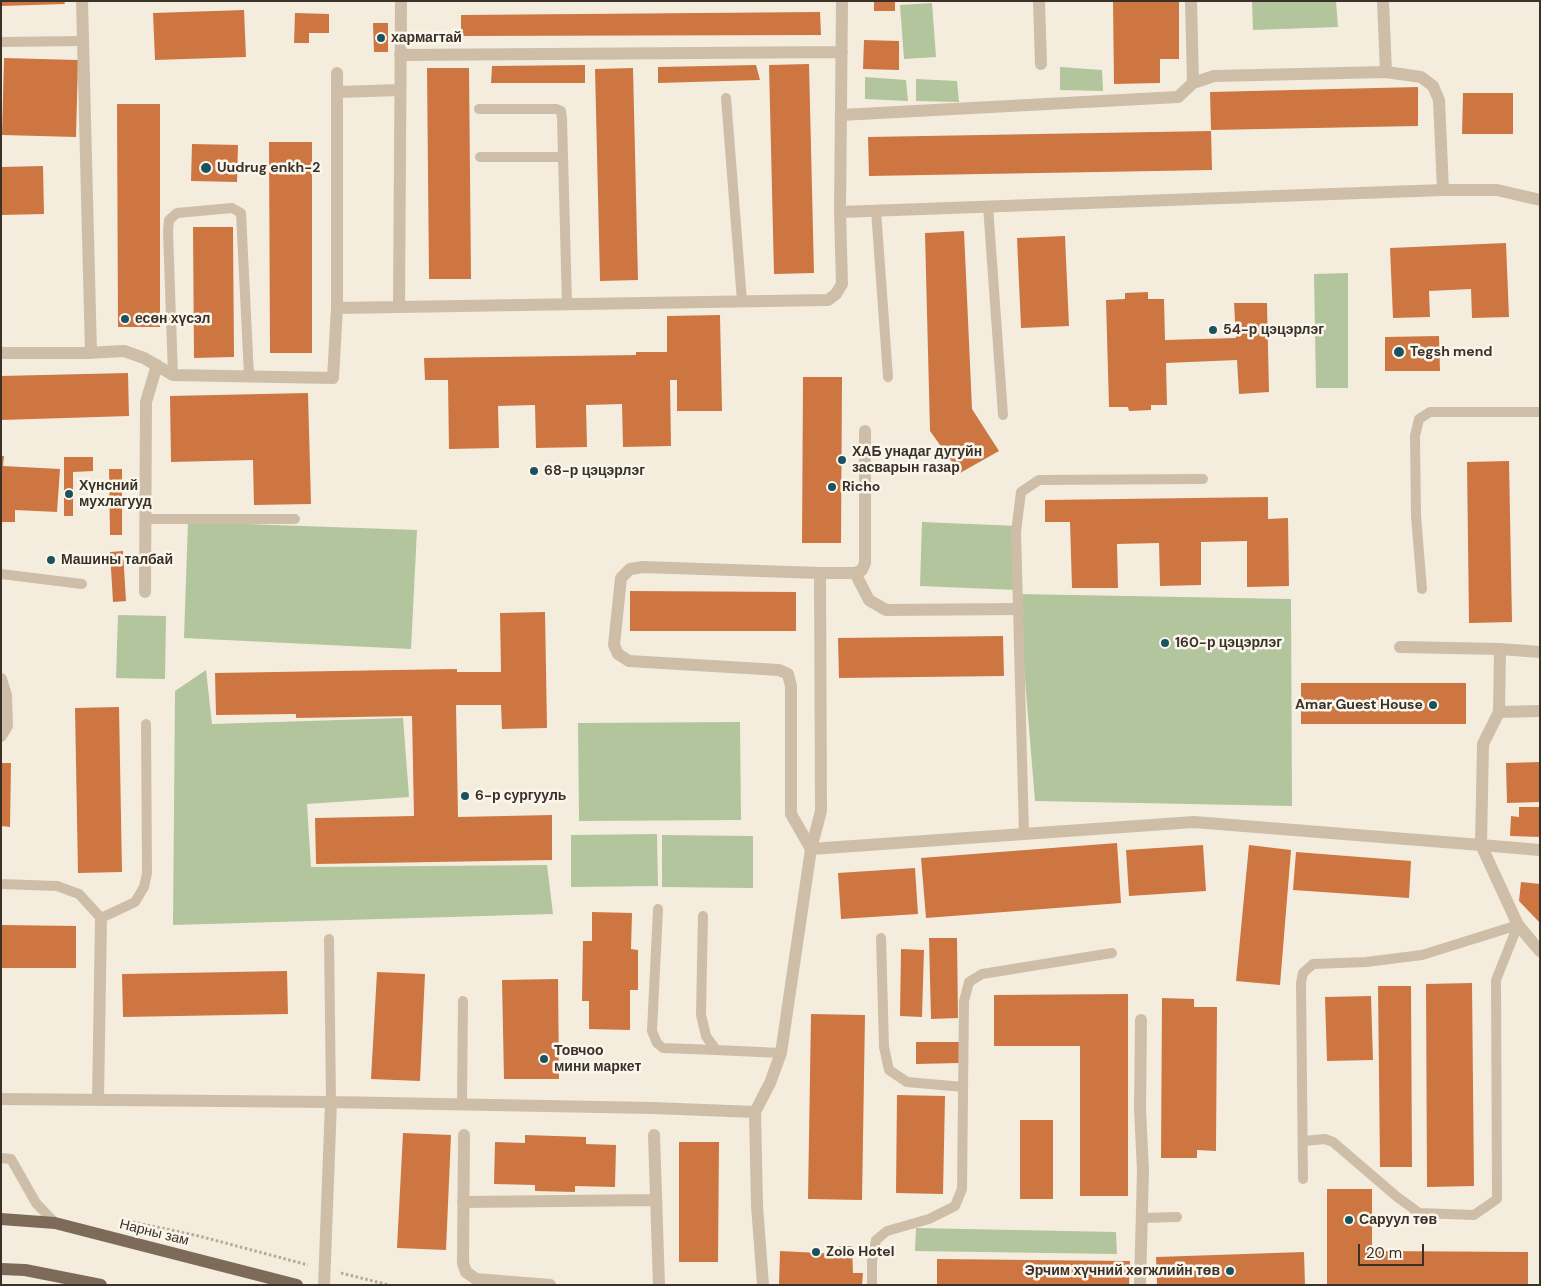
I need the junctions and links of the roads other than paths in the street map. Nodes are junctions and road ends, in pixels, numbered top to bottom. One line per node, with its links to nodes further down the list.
1 (82, 1): 7 (street)
2 (401, 1): 10 (street)
3 (842, 1): 9 (street)
4 (1039, 1): 11 (street)
5 (1192, 1): 14 (street)
6 (1383, 1): 12 (street)
7 (83, 41): 8 (lane); 32 (street)
8 (1, 42)
9 (842, 52): 10 (street); 19 (street)
10 (400, 55): 15 (street)
11 (1041, 64)
12 (1386, 72): 14 (street); 22 (street)
13 (337, 73): 16 (street)
14 (1193, 83): 19 (street)
15 (400, 90): 16 (street); 29 (street)
16 (338, 92): 30 (street)
17 (726, 98): 27 (lane)
18 (479, 109): 21 (lane)
19 (841, 115): 26 (street)
20 (480, 157): 21 (lane)
21 (564, 157): 28 (lane)
22 (1443, 190): 23 (street); 24 (street)
23 (1540, 200)
24 (988, 206): 25 (street); 38 (lane)
25 (876, 210): 26 (street); 36 (lane)
26 (840, 212): 27 (street)
27 (742, 301): 28 (street)
28 (567, 304): 29 (street)
29 (399, 307): 30 (street)
30 (337, 308): 35 (street)
31 (1, 353): 32 (street)
32 (91, 353): 33 (street)
33 (157, 366): 34 (street); 41 (street)
34 (173, 375): 35 (street); 35 (lane)
35 (249, 376)
36 (888, 378)
37 (1540, 412): 47 (lane)
38 (1003, 415)
39 (865, 431): 44 (street)
40 (1203, 479): 49 (lane)
41 (146, 519): 42 (lane); 48 (street)
42 (296, 519)
43 (820, 573): 44 (street); 60 (street); 60 (street)
44 (855, 573): 49 (street)
45 (1, 574): 46 (lane)
46 (82, 584)
47 (1422, 589)
48 (145, 592)
49 (1018, 609): 58 (lane)
50 (1400, 646): 51 (street)
51 (1500, 649): 52 (street); 55 (street)
52 (1540, 652)
53 (1, 679): 57 (street)
54 (1540, 711): 55 (street)
55 (1499, 712): 59 (street)
56 (146, 724): 65 (lane)
57 (1, 736)
58 (1024, 834): 59 (street); 60 (street)
59 (1482, 845): 61 (street); 66 (street)
60 (811, 849): 74 (street)
61 (1540, 850)
62 (1, 884): 65 (lane)
63 (658, 909): 73 (lane)
64 (703, 916): 73 (lane)
65 (101, 918): 77 (street)
66 (1518, 925): 69 (street); 83 (lane); 83 (lane)
67 (881, 938): 75 (lane)
68 (329, 939): 78 (lane)
69 (1540, 951)
70 (1112, 953): 75 (lane)
71 (463, 1000): 79 (lane)
72 (1141, 1020): 89 (street)
73 (716, 1050): 74 (lane)
74 (781, 1053): 80 (street)
75 (963, 1087): 99 (lane)
76 (1, 1099): 77 (street)
77 (98, 1100): 78 (street)
78 (331, 1102): 79 (street); 95 (street)
79 (462, 1104): 80 (street)
80 (755, 1112): 98 (street)
81 (464, 1135): 87 (street)
82 (654, 1135): 86 (street)
83 (1304, 1141): 85 (lane)
84 (1, 1158): 91 (lane)
85 (1303, 1179)
86 (656, 1200): 87 (street); 97 (street)
87 (463, 1202): 96 (street)
88 (1177, 1217): 89 (lane)
89 (1142, 1218): 100 (street)
90 (1, 1219): 91 (main road, Нарны зам)
91 (56, 1223): 94 (main road, Нарны зам)
92 (1, 1269): 93 (main road)
93 (101, 1285)
94 (297, 1285)
95 (324, 1285)
96 (550, 1285)
97 (659, 1285)
98 (763, 1285)
99 (872, 1285)
100 (1140, 1285)

